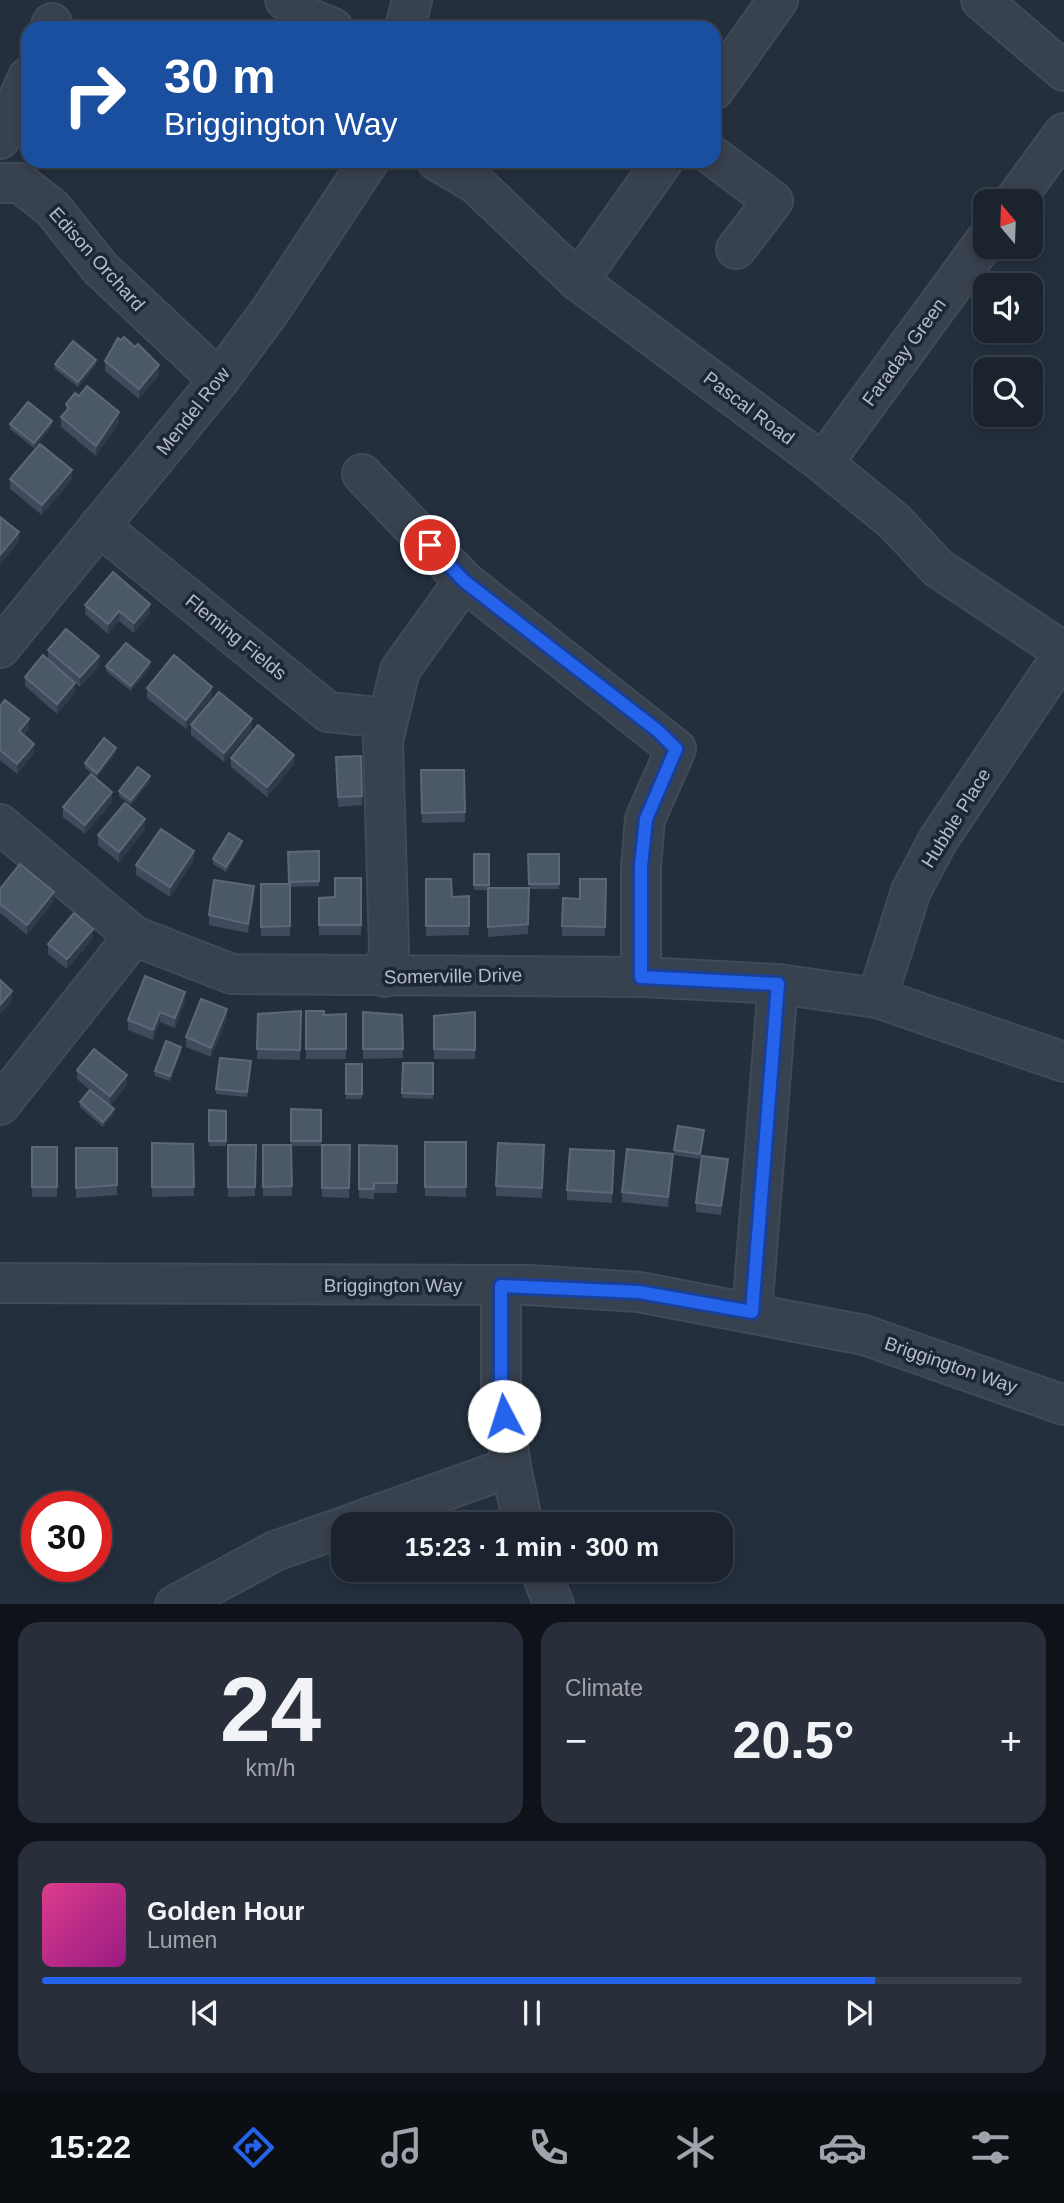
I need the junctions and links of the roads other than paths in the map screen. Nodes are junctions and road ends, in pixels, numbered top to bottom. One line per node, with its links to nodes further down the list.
1 (285, 0): 5 (street)
2 (412, 0): 6 (street)
3 (778, 0): 8 (street)
4 (981, 0): 7 (street)
5 (316, 21)
6 (407, 21)
7 (1064, 71)
8 (721, 80)
9 (21, 92): 11 (street)
10 (1064, 133): 17 (street)
11 (0, 139)
12 (721, 162): 18 (street)
13 (364, 168): 21 (street, Mendel Row)
14 (449, 168): 20 (street, Pascal Road)
15 (658, 168): 20 (street)
16 (0, 183): 21 (street, Edison Orchard)
17 (1023, 189)
18 (736, 249)
19 (973, 257): 22 (street, Faraday Green)
20 (578, 281): 22 (street, Pascal Road)
21 (219, 380): 24 (street, Mendel Row)
22 (823, 463): 27 (street, Pascal Road)
23 (362, 474): 25 (street)
24 (99, 526): 26 (street, Mendel Row); 28 (street, Fleming Fields)
25 (464, 581): 28 (street); 32 (street)
26 (0, 648)
27 (1064, 652): 34 (street, Hubble Place)
28 (387, 719): 31 (street)
29 (0, 824): 30 (street, Somerville Drive)
30 (134, 936): 31 (street, Somerville Drive); 36 (street)
31 (385, 977): 32 (street, Somerville Drive)
32 (641, 977): 33 (street, Somerville Drive)
33 (778, 984): 34 (street, Somerville Drive); 39 (street)
34 (877, 998): 35 (street, Somerville Drive)
35 (1064, 1062)
36 (0, 1105)
37 (0, 1283): 38 (street, Briggington Way)
38 (501, 1286): 39 (street, Briggington Way); 41 (street)
39 (752, 1312): 40 (street, Briggington Way)
40 (1064, 1405)
41 (511, 1467): 42 (street); 43 (street)
42 (385, 1512)
43 (520, 1512)
44 (331, 1531): 46 (street)
45 (545, 1582): 47 (street)
46 (177, 1604)
47 (554, 1604)

